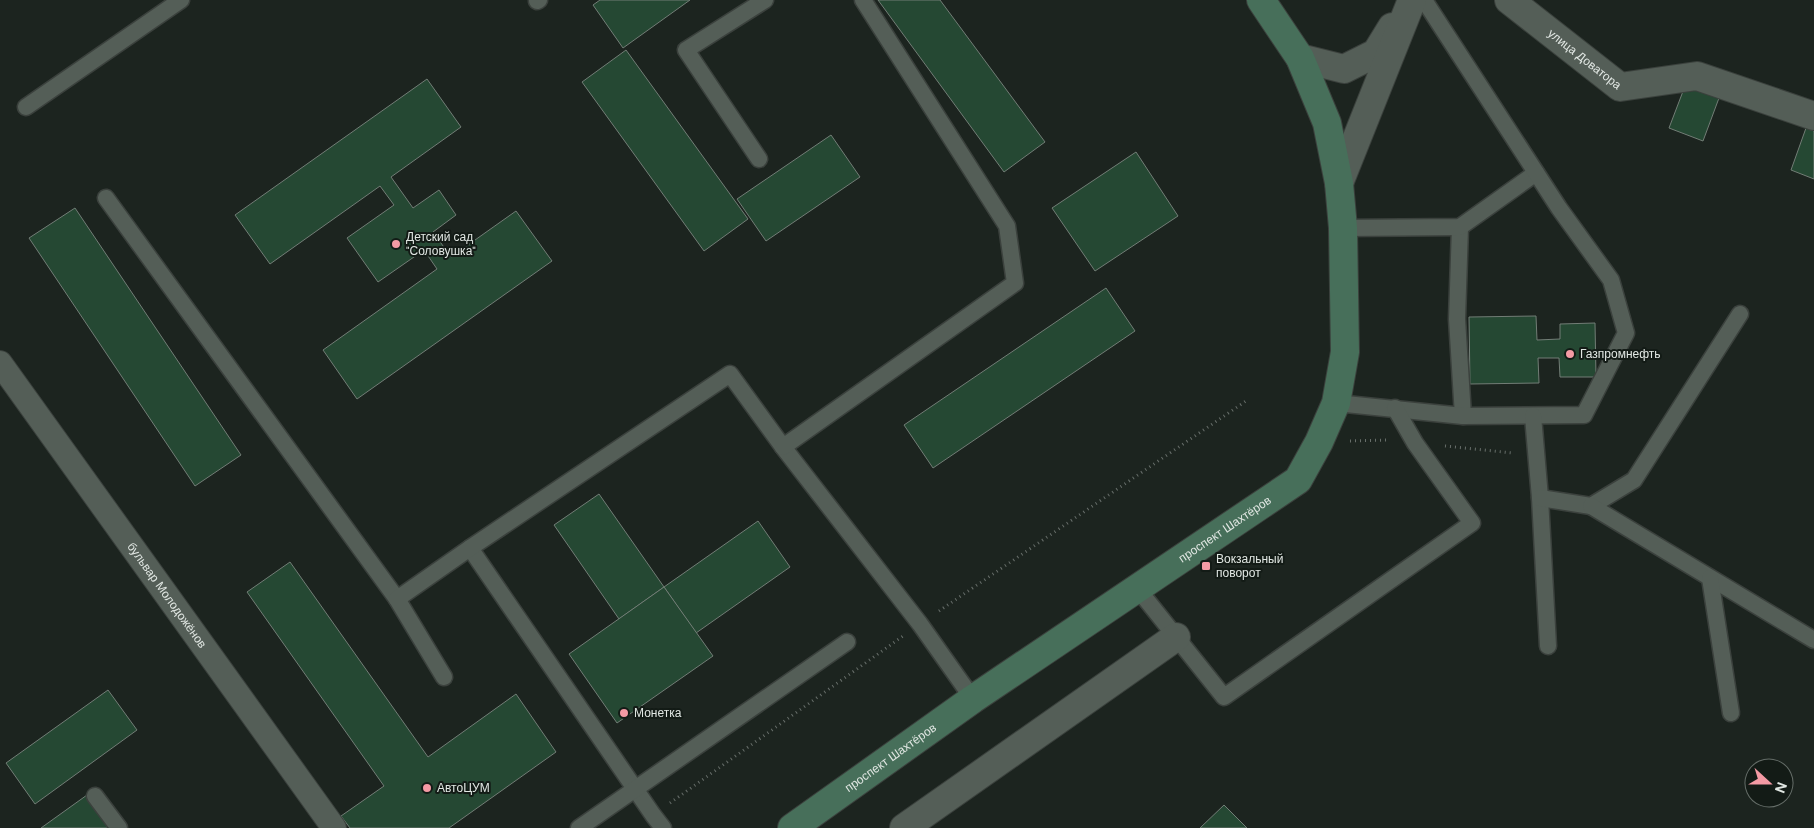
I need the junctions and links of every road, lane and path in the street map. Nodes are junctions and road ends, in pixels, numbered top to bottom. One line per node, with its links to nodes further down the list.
1 (181, 0): 9 (lane)
2 (765, 0): 11 (lane)
3 (863, 0): 23 (lane)
4 (1261, 0): 8 (main road, проспект Шахтёров)
5 (1410, 0): 8 (street); 13 (street)
6 (1424, 0): 12 (lane)
7 (1509, 0): 10 (street, улица Доватора)
8 (1300, 58): 13 (main road, проспект Шахтёров)
9 (26, 107)
10 (1814, 116)
11 (759, 158)
12 (1536, 173): 15 (lane); 22 (lane)
13 (1339, 183): 16 (main road, проспект Шахтёров)
14 (106, 198): 29 (lane)
15 (1460, 227): 16 (lane); 21 (lane)
16 (1343, 228): 19 (main road, проспект Шахтёров)
17 (1740, 314): 25 (lane)
18 (0, 363): 40 (street, бульвар Молодожёнов)
19 (1336, 403): 20 (lane); 28 (main road, проспект Шахтёров)
20 (1395, 408): 21 (lane); 30 (lane)
21 (1462, 416): 22 (lane)
22 (1533, 416): 24 (lane)
23 (783, 447): 26 (lane); 35 (lane)
24 (1540, 498): 25 (lane); 33 (lane)
25 (1591, 506): 27 (lane)
26 (470, 548): 29 (lane); 37 (lane)
27 (1710, 578): 31 (lane); 36 (lane)
28 (1137, 588): 30 (lane); 35 (main road, проспект Шахтёров)
29 (397, 600): 34 (lane)
30 (1176, 637): 44 (street)
31 (1814, 640)
32 (847, 642): 37 (lane)
33 (1548, 646)
34 (444, 677)
35 (973, 699): 43 (main road, проспект Шахтёров)
36 (1731, 713)
37 (635, 790): 41 (lane); 42 (lane)
38 (95, 796): 39 (lane)
39 (119, 828)
40 (334, 828)
41 (579, 828)
42 (663, 828)
43 (792, 828)
44 (904, 828)

